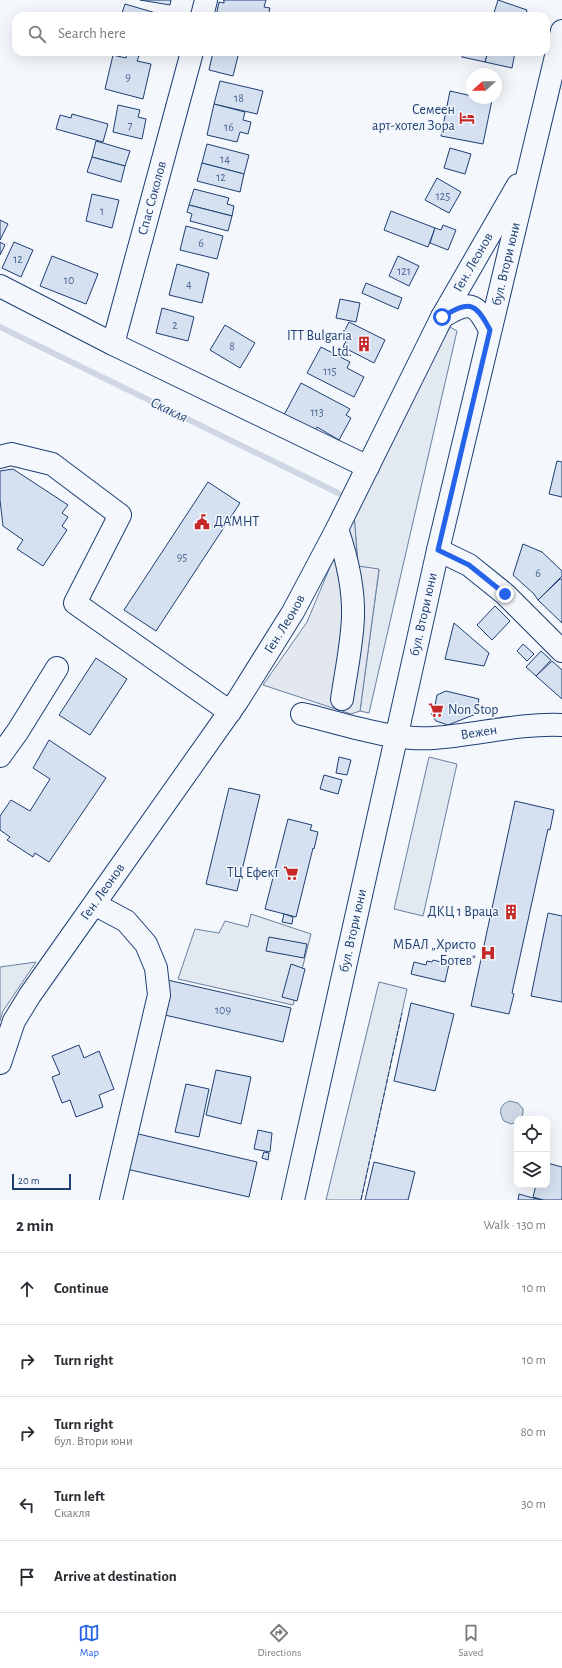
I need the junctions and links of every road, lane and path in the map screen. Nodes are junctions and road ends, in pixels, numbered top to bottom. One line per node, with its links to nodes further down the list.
1 (206, 0): 2 (street)
2 (203, 12)
3 (562, 32): 5 (street, бул. Втори юни)
4 (191, 56): 9 (street, Спас Соколов)
5 (532, 162): 7 (street, Ген. Леонов); 8 (street, бул. Втори юни)
6 (0, 286): 9 (street)
7 (442, 317): 8 (street); 11 (street, Ген. Леонов)
8 (490, 330): 13 (street, бул. Втори юни)
9 (113, 344): 11 (street)
10 (0, 457): 17 (street)
11 (368, 467): 12 (street, Ген. Леонов)
12 (337, 529): 16 (street); 17 (street, Ген. Леонов)
13 (438, 550): 14 (street); 20 (street, бул. Втори юни)
14 (562, 651)
15 (57, 668): 21 (street)
16 (342, 699)
17 (230, 712): 22 (street, Ген. Леонов)
18 (302, 714): 20 (street, Вежен)
19 (562, 725): 20 (street, Вежен)
20 (396, 737): 25 (street, бул. Втори юни)
21 (0, 756)
22 (96, 905): 23 (street, Ген. Леонов); 24 (street)
23 (0, 1063)
24 (111, 1200)
25 (293, 1200)

